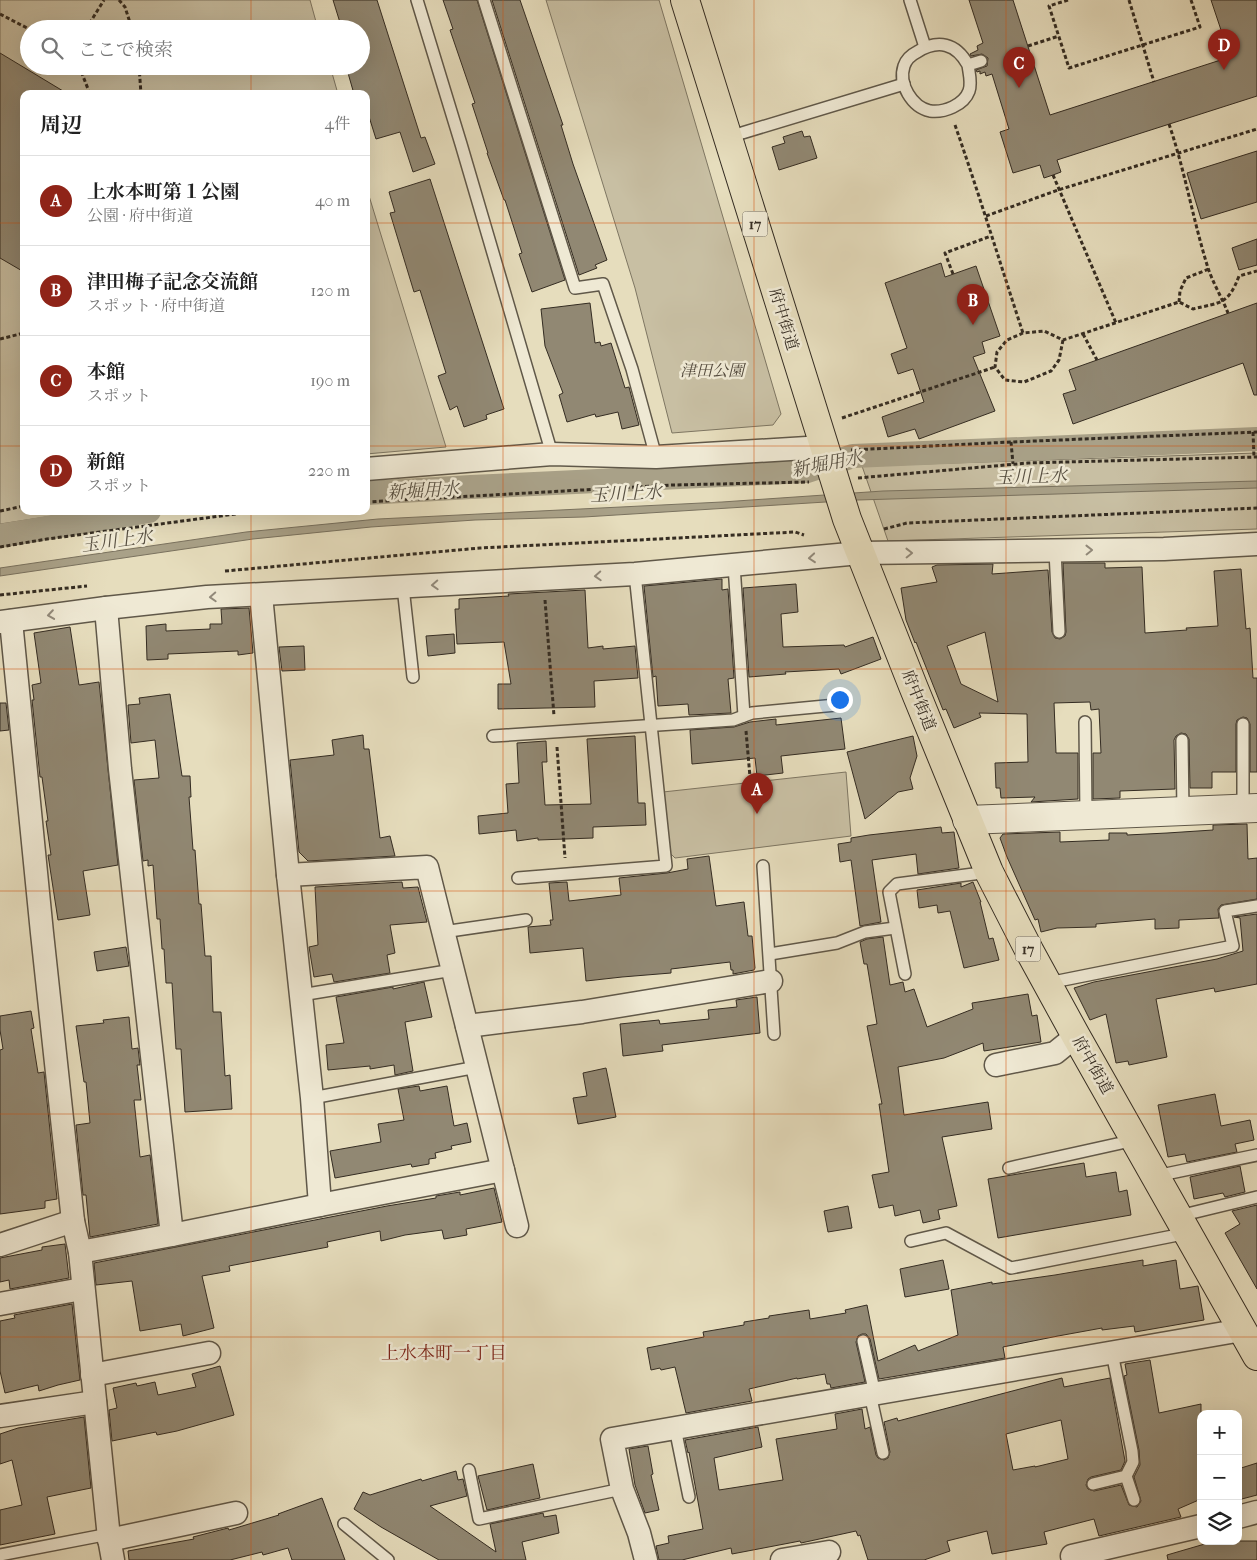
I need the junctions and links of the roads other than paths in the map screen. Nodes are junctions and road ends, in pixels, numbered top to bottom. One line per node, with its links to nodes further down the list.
1 (417, 0): 10 (lane)
2 (484, 0): 11 (lane)
3 (685, 0): 12 (main road, 府中街道 / 17)
4 (910, 0): 5 (lane)
5 (925, 47): 7 (lane); 8 (lane)
6 (982, 61): 7 (lane)
7 (968, 65): 8 (lane)
8 (904, 84): 9 (lane)
9 (742, 133)
10 (552, 454): 11 (street); 13 (street)
11 (656, 457): 12 (street)
12 (834, 466): 16 (main road, 府中街道 / 17)
13 (370, 469)
14 (1257, 544): 15 (street, one-way to 14)
15 (1055, 551): 16 (street, one-way to 15); 23 (lane)
16 (860, 553): 17 (street, one-way to 17); 35 (main road, 府中街道 / 17)
17 (734, 565): 18 (street); 26 (lane)
18 (635, 574): 19 (street, one-way to 19); 29 (lane)
19 (403, 587): 20 (street); 24 (lane)
20 (261, 595): 21 (street, one-way to 21); 38 (street)
21 (106, 608): 22 (street, one-way to 22); 66 (street)
22 (5, 621): 63 (street)
23 (1059, 632)
24 (413, 677)
25 (836, 705): 26 (lane)
26 (744, 716): 29 (lane)
27 (1085, 722): 34 (lane)
28 (1243, 724): 32 (lane)
29 (651, 725): 30 (lane); 39 (lane)
30 (493, 736)
31 (1182, 740): 33 (lane)
32 (1250, 808): 33 (street)
33 (1183, 811): 34 (street)
34 (1086, 815): 35 (street)
35 (967, 820): 37 (main road, 府中街道 / 17)
36 (763, 866): 44 (lane)
37 (989, 872): 42 (lane); 48 (main road, 府中街道 / 17)
38 (288, 875): 43 (street); 49 (street)
39 (518, 878)
40 (1257, 906): 48 (lane)
41 (526, 920): 43 (lane)
42 (895, 928): 44 (lane); 46 (lane)
43 (443, 932): 45 (street)
44 (770, 954): 47 (lane)
45 (453, 970): 49 (lane); 50 (street)
46 (905, 974)
47 (771, 981): 50 (street); 51 (lane)
48 (1047, 983): 52 (main road, 府中街道 / 17)
49 (301, 995): 55 (street)
50 (468, 1026): 54 (street)
51 (774, 1034)
52 (1076, 1036): 53 (street); 56 (main road, 府中街道 / 17)
53 (996, 1065)
54 (477, 1067): 55 (lane); 59 (street)
55 (312, 1098): 62 (street)
56 (1136, 1140): 58 (lane); 60 (main road, 府中街道 / 17)
57 (1257, 1155): 60 (lane)
58 (1009, 1168)
59 (503, 1170): 62 (street); 65 (street)
60 (1156, 1176): 64 (main road, 府中街道 / 17)
61 (1257, 1197): 64 (lane)
62 (320, 1205): 66 (street)
63 (73, 1221): 68 (street); 69 (street)
64 (1183, 1225): 67 (lane); 72 (main road, 府中街道 / 17)
65 (517, 1226)
66 (172, 1235): 69 (street)
67 (911, 1241)
68 (0, 1245)
69 (80, 1252): 70 (street)
70 (82, 1289): 71 (street); 77 (street)
71 (0, 1304)
72 (1242, 1330): 75 (street); 76 (main road, 府中街道 / 17)
73 (863, 1341): 78 (lane)
74 (209, 1353): 77 (street)
75 (1112, 1353): 78 (street); 84 (lane)
76 (1257, 1356)
77 (92, 1375): 79 (street)
78 (872, 1394): 81 (street); 82 (lane)
79 (95, 1402): 80 (street); 94 (street)
80 (0, 1416)
81 (675, 1428): 86 (street); 87 (lane)
82 (883, 1453)
83 (469, 1470): 86 (lane)
84 (1126, 1476): 85 (lane); 88 (lane)
85 (1093, 1484)
86 (622, 1489): 99 (street)
87 (688, 1497)
88 (1134, 1500)
89 (1257, 1512): 91 (street)
90 (236, 1513): 94 (street)
91 (1242, 1516)
92 (344, 1524): 98 (lane)
93 (1197, 1527): 97 (street)
94 (110, 1545): 96 (lane)
95 (830, 1552): 100 (street)
96 (0, 1555)
97 (1072, 1556)
98 (388, 1560)
99 (646, 1560)
100 (782, 1560)

